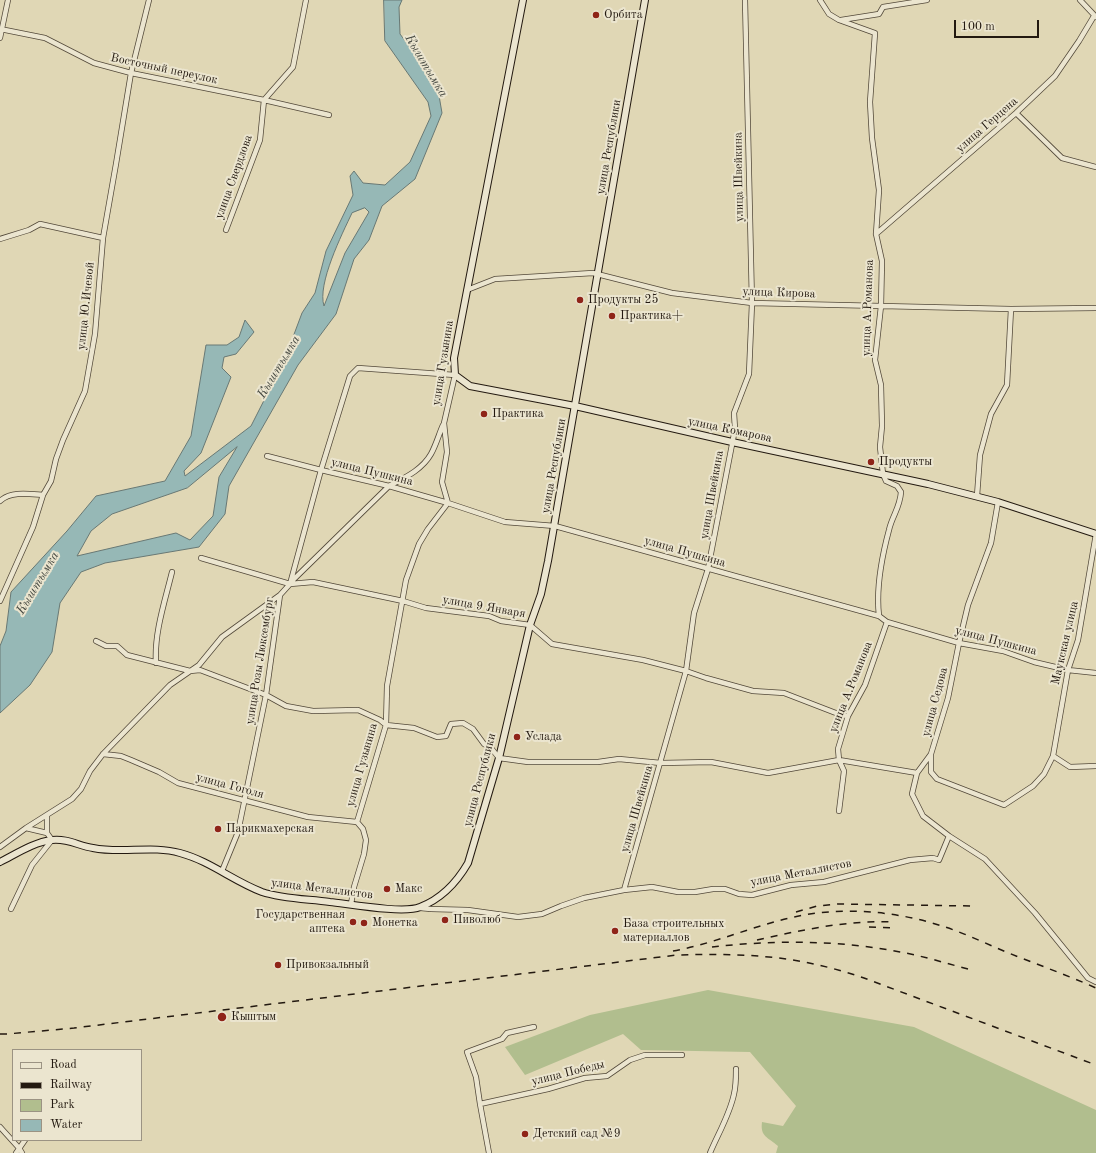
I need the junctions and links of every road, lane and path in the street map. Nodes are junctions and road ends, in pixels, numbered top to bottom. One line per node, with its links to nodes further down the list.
1 (8, 0): 12 (street)
2 (149, 0): 14 (street, улица Ю.Ичевой)
3 (306, 0): 15 (street)
4 (523, 0): 24 (main road, улица Гузынина)
5 (646, 0): 23 (main road, улица Республики)
6 (745, 0): 25 (street, улица Швейкина)
7 (820, 0): 11 (street, улица А.Романова)
8 (927, 0): 11 (street)
9 (1080, 0): 10 (street)
10 (1095, 17): 16 (street, улица Герцена)
11 (839, 20): 20 (street, улица А.Романова)
12 (1, 30): 13 (street); 14 (street, Восточный переулок)
13 (0, 38)
14 (131, 73): 15 (street, Восточный переулок); 21 (street, улица Ю.Ичевой)
15 (264, 100): 17 (street, Восточный переулок); 19 (street, улица Свердлова)
16 (1016, 113): 18 (street); 20 (street, улица Герцена)
17 (329, 115)
18 (1096, 167)
19 (226, 230)
20 (876, 234): 26 (street, улица А.Романова)
21 (103, 238): 22 (street); 37 (street, улица Ю.Ичевой)
22 (0, 239)
23 (598, 275): 24 (street, улица Кирова); 25 (street, улица Кирова); 30 (main road, улица Республики)
24 (467, 290): 29 (main road, улица Гузынина)
25 (752, 303): 26 (street, улица Кирова); 32 (street, улица Швейкина)
26 (881, 306): 28 (street, улица Кирова); 35 (street, улица А.Романова)
27 (1096, 308): 28 (street, улица Кирова)
28 (1011, 309): 38 (street)
29 (455, 375): 30 (main road, улица Комарова); 31 (street, улица Гузынина); 34 (street, улица Розы Люксембург)
30 (575, 406): 32 (main road, улица Комарова); 42 (main road, улица Республики)
31 (444, 423): 36 (street); 41 (street, улица Гузынина)
32 (732, 442): 35 (main road, улица Комарова); 45 (street, улица Швейкина)
33 (267, 456): 34 (street, улица Пушкина)
34 (321, 470): 36 (street, улица Пушкина); 47 (street, улица Розы Люксембург)
35 (883, 474): 38 (main road, улица Комарова); 51 (street)
36 (389, 486): 41 (street, улица Пушкина); 47 (street)
37 (43, 495): 39 (street); 49 (street, улица Ю.Ичевой)
38 (977, 496): 40 (main road, улица Комарова)
39 (0, 501)
40 (998, 502): 43 (main road, улица Комарова); 55 (street, улица Седова)
41 (448, 503): 42 (street, улица Пушкина); 50 (street, улица Гузынина)
42 (555, 526): 45 (street, улица Пушкина); 53 (main road, улица Республики)
43 (1096, 534): 57 (street, Маукская улица)
44 (201, 558): 47 (street, улица 9 Января)
45 (708, 569): 51 (street, улица Пушкина); 59 (street, улица Швейкина)
46 (172, 572): 56 (street)
47 (290, 584): 48 (street, улица Розы Люксембург); 50 (street, улица 9 Января)
48 (280, 595): 58 (street); 61 (street, улица Розы Люксембург)
49 (0, 600)
50 (403, 601): 53 (street, улица 9 Января); 63 (street, улица Гузынина)
51 (879, 616): 52 (street, улица Пушкина)
52 (887, 622): 55 (street, улица Пушкина); 62 (street, улица А.Романова)
53 (530, 625): 59 (street, улица 9 Января); 67 (main road, улица Республики)
54 (96, 642): 56 (street)
55 (959, 643): 57 (street, улица Пушкина); 65 (street, улица Седова)
56 (156, 663): 58 (street)
57 (1068, 670): 60 (street, улица Пушкина); 66 (street, Маукская улица)
58 (190, 671): 61 (street); 64 (street)
59 (686, 671): 62 (street, улица 9 Января); 69 (street, улица Швейкина)
60 (1096, 673)
61 (266, 695): 63 (street); 72 (street, улица Розы Люксембург)
62 (848, 716): 68 (street, улица А.Романова)
63 (386, 725): 67 (street); 75 (street, улица Гузынина)
64 (102, 754): 72 (street, улица Гоголя); 74 (street)
65 (931, 754): 66 (street, Маукская улица); 71 (street, улица Седова)
66 (1053, 756): 70 (street)
67 (499, 758): 69 (street); 85 (main road, улица Республики)
68 (839, 760): 69 (street); 71 (street); 73 (street, улица А.Романова)
69 (661, 763): 83 (street, улица Швейкина)
70 (1096, 766)
71 (917, 773): 78 (street, улица Седова)
72 (244, 800): 75 (street, улица Гоголя); 82 (street, улица Розы Люксембург)
73 (839, 810)
74 (47, 815): 76 (street); 77 (street)
75 (357, 822): 84 (street, улица Гузынина)
76 (26, 828): 77 (street); 80 (street)
77 (47, 833): 79 (street)
78 (950, 836): 83 (street, улица Металлистов); 87 (street, улица Седова)
79 (52, 840): 81 (main road, улица Металлистов); 82 (main road, улица Металлистов); 86 (street)
80 (0, 847)
81 (0, 862)
82 (222, 871): 84 (main road, улица Металлистов)
83 (624, 890): 85 (street, улица Металлистов)
84 (351, 904): 85 (main road, улица Металлистов)
85 (419, 908)
86 (11, 909)
87 (1096, 982)
88 (534, 1027): 91 (street)
89 (682, 1054): 91 (street, улица Победы)
90 (736, 1069): 100 (street)
91 (480, 1104): 99 (street)
92 (0, 1127): 93 (street)
93 (12, 1140)
94 (13, 1141): 96 (street)
95 (24, 1141): 96 (street)
96 (19, 1148): 97 (street); 98 (street)
97 (16, 1153)
98 (22, 1153)
99 (489, 1153)
100 (710, 1153)

